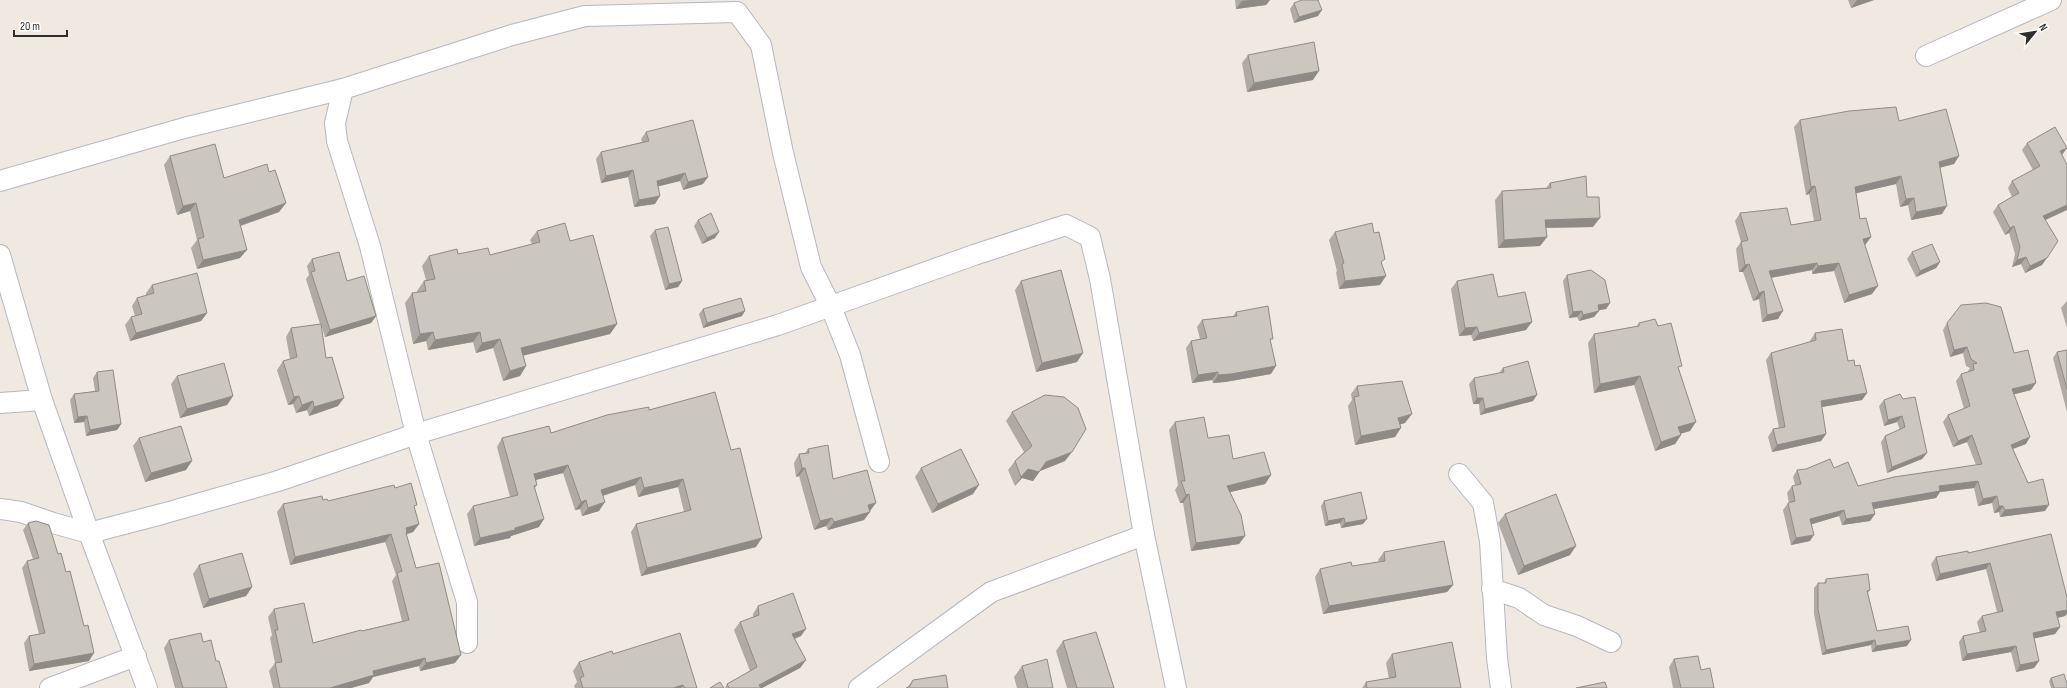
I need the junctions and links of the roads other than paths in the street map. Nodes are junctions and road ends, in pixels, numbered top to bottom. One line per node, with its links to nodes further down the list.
1 (2051, 0): 3 (street)
2 (584, 8): 4 (street); 7 (street)
3 (1926, 56)
4 (344, 89): 5 (street); 10 (street)
5 (0, 181)
6 (0, 255): 8 (street)
7 (831, 307): 10 (street); 11 (street); 15 (street)
8 (42, 400): 9 (street); 14 (street)
9 (0, 403)
10 (416, 434): 14 (street); 18 (street)
11 (879, 462)
12 (1459, 474): 16 (street)
13 (0, 508): 14 (street)
14 (89, 533): 19 (street)
15 (1144, 534): 22 (street); 23 (street)
16 (1492, 589): 17 (street); 24 (street)
17 (1611, 642)
18 (467, 643)
19 (136, 656): 20 (street); 21 (street)
20 (50, 688)
21 (147, 688)
22 (859, 688)
23 (1176, 688)
24 (1501, 688)

